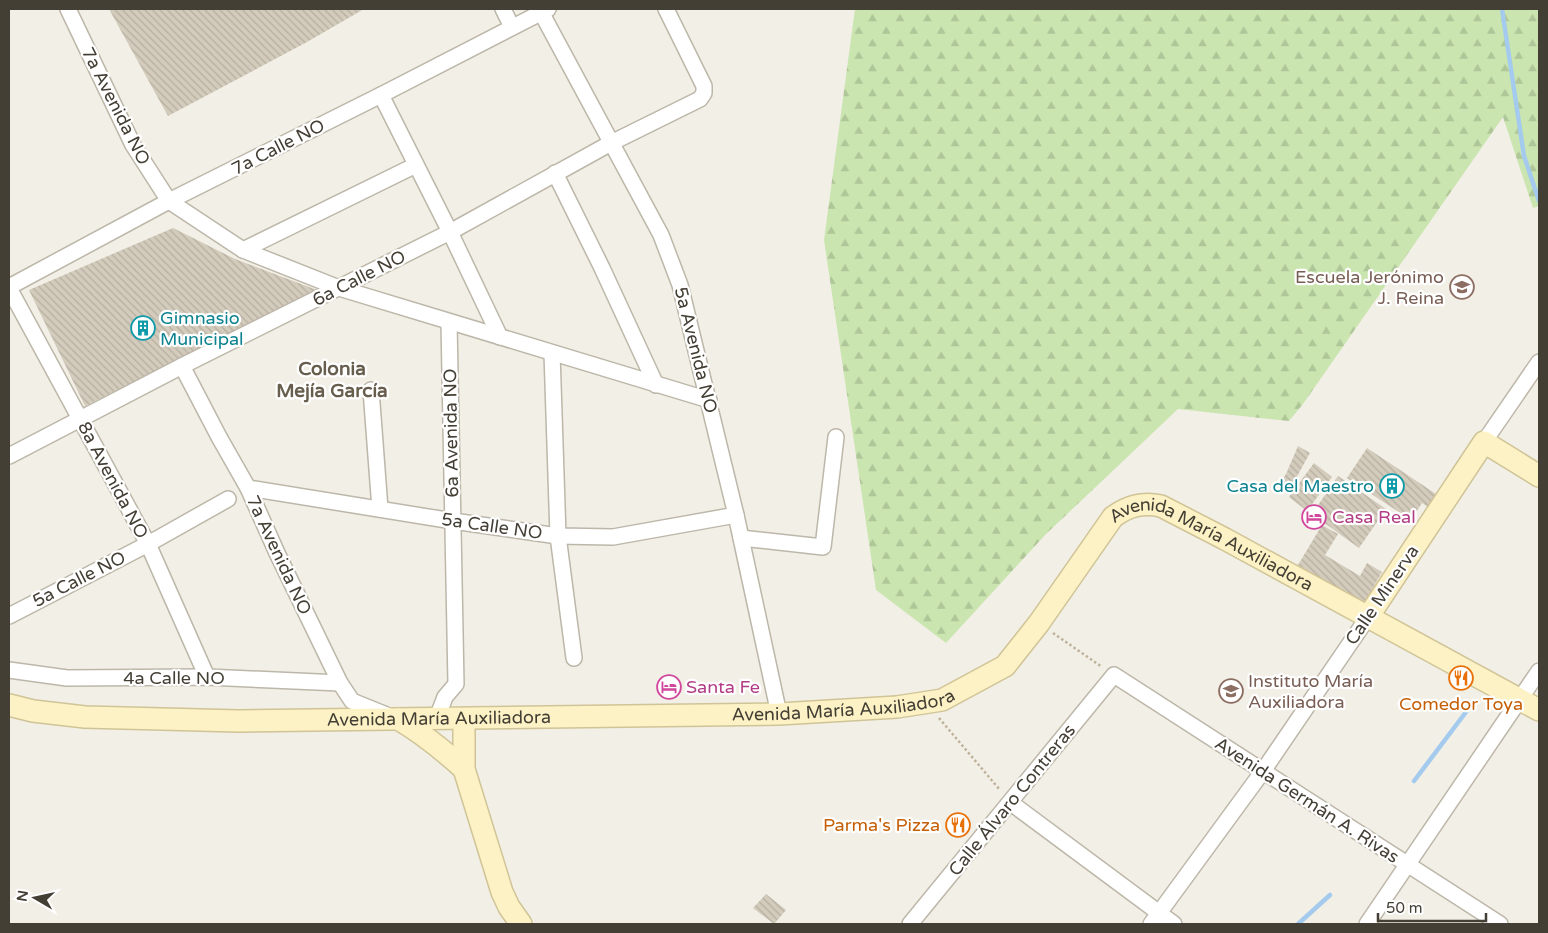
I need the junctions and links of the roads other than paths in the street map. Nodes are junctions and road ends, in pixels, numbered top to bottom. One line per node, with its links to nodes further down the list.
1 (68, 9): 10 (street, 7a Avenida NO)
2 (502, 9): 5 (street)
3 (666, 9): 7 (street, 6a Calle NO)
4 (544, 10): 5 (street, 7a Calle NO); 7 (street, 5a Avenida NO)
5 (512, 27): 6 (street, 7a Calle NO)
6 (381, 95): 8 (street); 10 (street, 7a Calle NO)
7 (610, 143): 9 (street, 6a Calle NO); 22 (street, 5a Avenida NO)
8 (416, 165): 11 (street); 12 (street)
9 (555, 173): 11 (street, 6a Calle NO); 20 (street)
10 (169, 201): 12 (street); 13 (street, 7a Calle NO)
11 (450, 232): 14 (street, 6a Calle NO); 16 (street)
12 (243, 250): 14 (street)
13 (9, 287): 23 (street, 8a Avenida NO)
14 (339, 288): 15 (street); 19 (street, 6a Calle NO)
15 (449, 322): 16 (street); 32 (street, 6a Avenida NO)
16 (500, 337): 17 (street)
17 (552, 353): 20 (street); 33 (street)
18 (1539, 362): 25 (street, Calle Minerva)
19 (182, 366): 23 (street, 6a Calle NO); 28 (street, 7a Avenida NO)
20 (656, 384): 22 (street)
21 (370, 390): 30 (street)
22 (709, 400): 31 (street, 5a Avenida NO)
23 (80, 418): 26 (street, 6a Calle NO); 35 (street, 8a Avenida NO)
24 (836, 437): 34 (street)
25 (1484, 442): 27 (street); 37 (street, Calle Minerva)
26 (9, 456)
27 (1539, 476)
28 (248, 488): 30 (street, 5a Calle NO); 43 (street, 7a Avenida NO)
29 (228, 499): 35 (street, 5a Calle NO)
30 (380, 509): 32 (street, 5a Calle NO)
31 (736, 515): 33 (street, 5a Calle NO); 34 (street, 5a Avenida NO)
32 (454, 521): 33 (street, 5a Calle NO); 48 (street, 6a Avenida NO)
33 (558, 536): 38 (street)
34 (741, 538): 47 (street, 5a Avenida NO)
35 (148, 544): 36 (street, 5a Calle NO); 42 (street, 8a Avenida NO)
36 (9, 616)
37 (1368, 617): 44 (street, Avenida María Auxiliadora); 47 (street, Avenida María Auxiliadora); 52 (street, Calle Minerva)
38 (574, 658)
39 (9, 670): 42 (street, 4a Calle NO)
40 (1539, 671): 44 (street)
41 (1114, 676): 52 (street, Avenida Germán A. Rivas); 53 (street, Calle Álvaro Contreras)
42 (207, 677): 43 (street, 4a Calle NO)
43 (340, 683): 49 (street, 7a Avenida NO)
44 (1520, 698): 46 (street, Avenida María Auxiliadora); 54 (street)
45 (9, 705): 49 (street, Avenida María Auxiliadora)
46 (1539, 710)
47 (779, 714): 50 (street, Avenida María Auxiliadora)
48 (437, 718): 49 (street, Avenida María Auxiliadora); 50 (street, Avenida María Auxiliadora)
49 (398, 719): 51 (street)
50 (464, 719): 51 (street)
51 (464, 769): 56 (street)
52 (1263, 771): 54 (street, Avenida Germán A. Rivas); 55 (street, Calle Minerva)
53 (1011, 803): 55 (street); 57 (street, Calle Álvaro Contreras)
54 (1407, 866): 59 (street); 60 (street, Avenida Germán A. Rivas)
55 (1155, 919): 58 (street)
56 (521, 924)
57 (910, 924)
58 (1174, 924)
59 (1367, 924)
60 (1500, 924)

